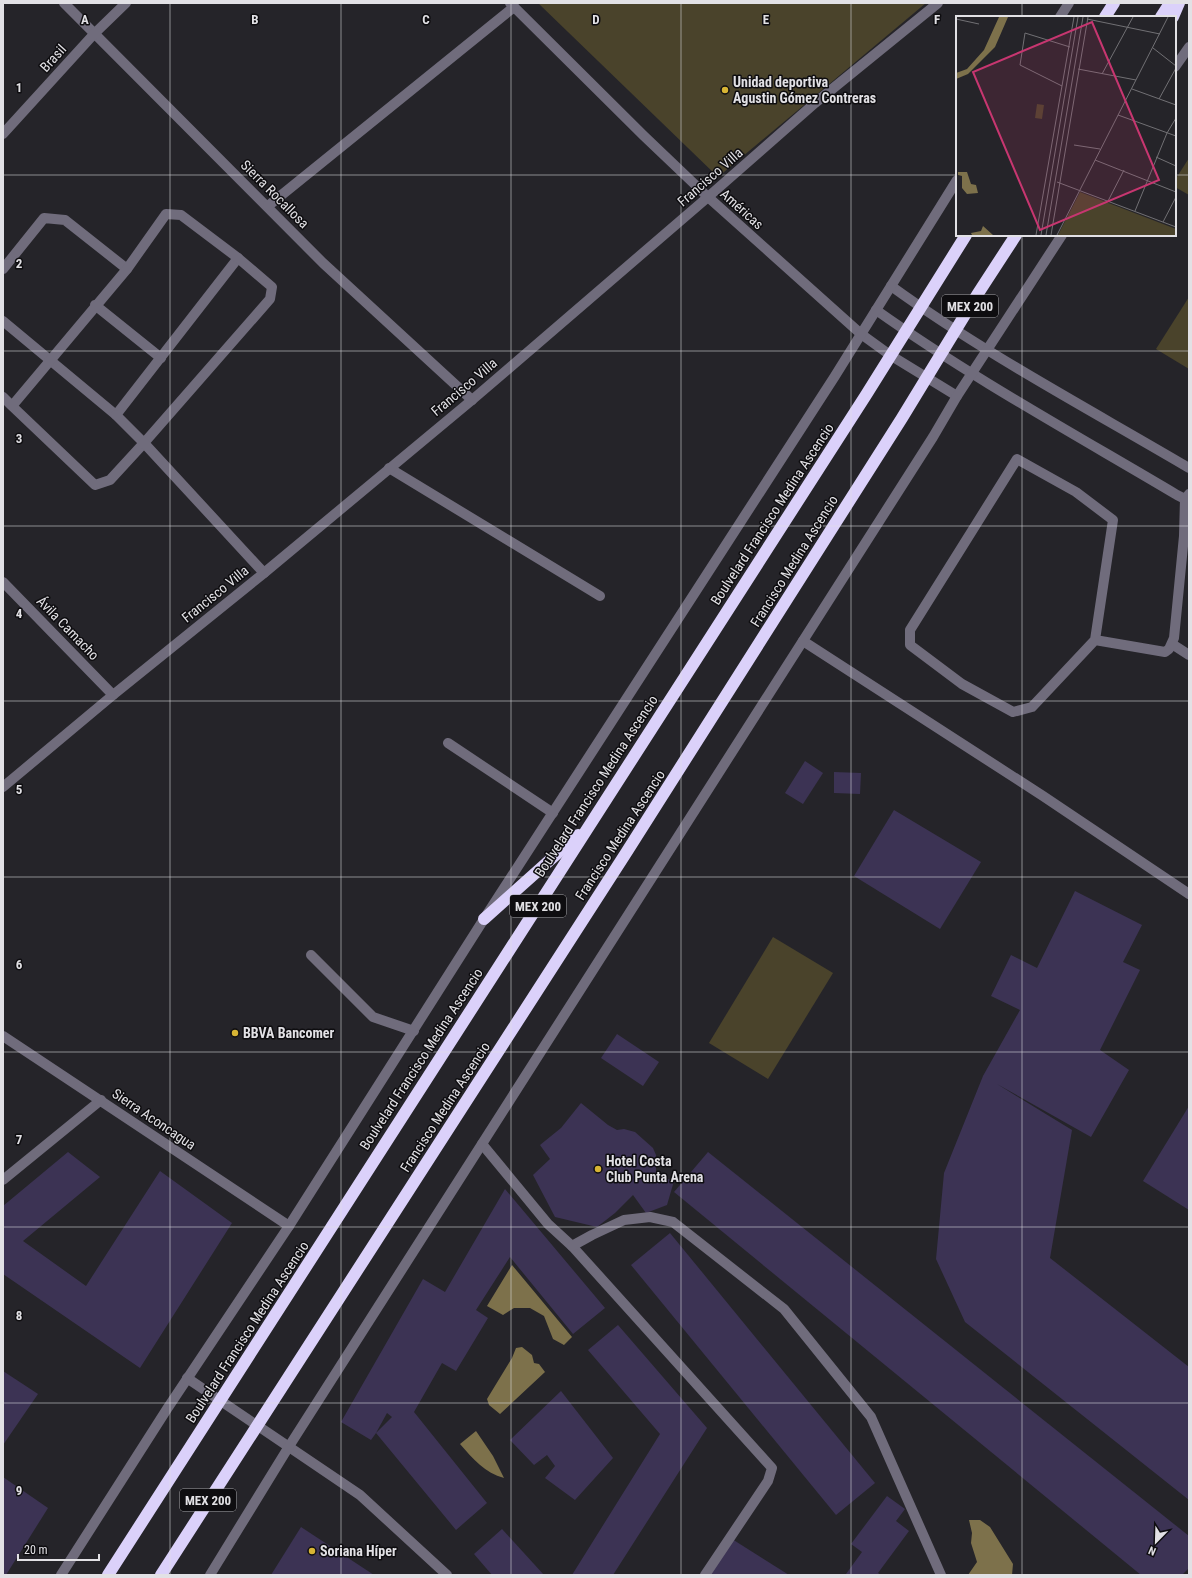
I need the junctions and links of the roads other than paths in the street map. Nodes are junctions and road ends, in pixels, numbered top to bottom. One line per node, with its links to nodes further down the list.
1 (64, 3): 11 (street, Sierra Rocallosa)
2 (126, 3): 11 (street, Brasil)
3 (938, 3): 16 (street, Francisco Villa)
4 (1114, 3): 8 (highway)
5 (1170, 3): 9 (highway)
6 (1179, 3): 10 (highway)
7 (512, 5): 16 (street, Américas); 17 (street)
8 (1106, 16)
9 (1162, 16)
10 (1173, 16)
11 (94, 34): 14 (street, Brasil); 17 (street, Sierra Rocallosa)
12 (1189, 47): 13 (street)
13 (1176, 66)
14 (3, 134)
15 (956, 182): 24 (street)
16 (708, 197): 31 (street, Américas); 41 (street, Francisco Villa)
17 (268, 206): 41 (street, Sierra Rocallosa)
18 (965, 236): 26 (highway, Boulvelard Francisco Medina Ascencio / MEX 200)
19 (1015, 236): 29 (highway, MEX 200)
20 (1061, 236): 32 (street)
21 (238, 258): 23 (street); 35 (street); 44 (street)
22 (3, 269): 23 (street)
23 (127, 269): 25 (street)
24 (891, 286): 26 (street); 27 (street)
25 (95, 305): 35 (street); 36 (street)
26 (920, 307): 29 (street); 30 (highway, Boulvelard Francisco Medina Ascencio / MEX 200)
27 (876, 310): 30 (street); 31 (street)
28 (3, 321): 36 (street)
29 (956, 330): 32 (street); 33 (highway, MEX 200)
30 (906, 331): 33 (street); 34 (highway, Boulvelard Francisco Medina Ascencio / MEX 200)
31 (861, 334): 34 (street, Américas); 58 (street)
32 (987, 350): 37 (street); 46 (street)
33 (942, 353): 37 (street); 38 (highway, MEX 200)
34 (890, 355): 38 (street, Américas); 59 (highway, Boulvelard Francisco Medina Ascencio / MEX 200)
35 (161, 358): 43 (street)
36 (51, 361): 42 (street); 43 (street)
37 (972, 373): 39 (street); 47 (street)
38 (926, 378): 39 (street, Américas); 72 (highway, Francisco Medina Ascencio / MEX 200)
39 (957, 396): 52 (street)
40 (3, 398): 42 (street)
41 (472, 400): 45 (street, Francisco Villa)
42 (12, 406): 44 (street)
43 (116, 414): 44 (street)
44 (144, 443): 48 (street)
45 (389, 468): 48 (street, Francisco Villa); 50 (street)
46 (1189, 468)
47 (1187, 497): 53 (street)
48 (264, 573): 55 (street, Francisco Villa)
49 (3, 582): 55 (street, Ávila Camacho)
50 (600, 596)
51 (1095, 640): 51 (street); 53 (street)
52 (803, 641): 60 (street); 66 (street)
53 (1172, 644): 54 (street)
54 (1189, 655)
55 (113, 695): 57 (street, Francisco Villa)
56 (448, 743): 58 (street)
57 (3, 787)
58 (553, 813): 61 (street)
59 (590, 824): 61 (highway); 71 (highway, Boulvelard Francisco Medina Ascencio / MEX 200)
60 (1189, 894)
61 (484, 919): 63 (street)
62 (311, 955): 63 (street)
63 (414, 1031): 68 (street)
64 (3, 1036): 65 (street, Sierra Aconcagua)
65 (101, 1100): 67 (street); 68 (street, Sierra Aconcagua)
66 (482, 1144): 69 (street); 73 (street)
67 (3, 1180)
68 (289, 1226): 70 (street)
69 (572, 1246): 79 (street); 80 (street)
70 (188, 1378): 71 (street); 74 (street)
71 (220, 1400): 72 (street); 75 (highway, Boulvelard Francisco Medina Ascencio / MEX 200)
72 (256, 1426): 73 (street); 76 (highway, MEX 200)
73 (288, 1448): 77 (street); 78 (street)
74 (61, 1575)
75 (108, 1575)
76 (160, 1575)
77 (210, 1575)
78 (447, 1575)
79 (706, 1575)
80 (941, 1575)

